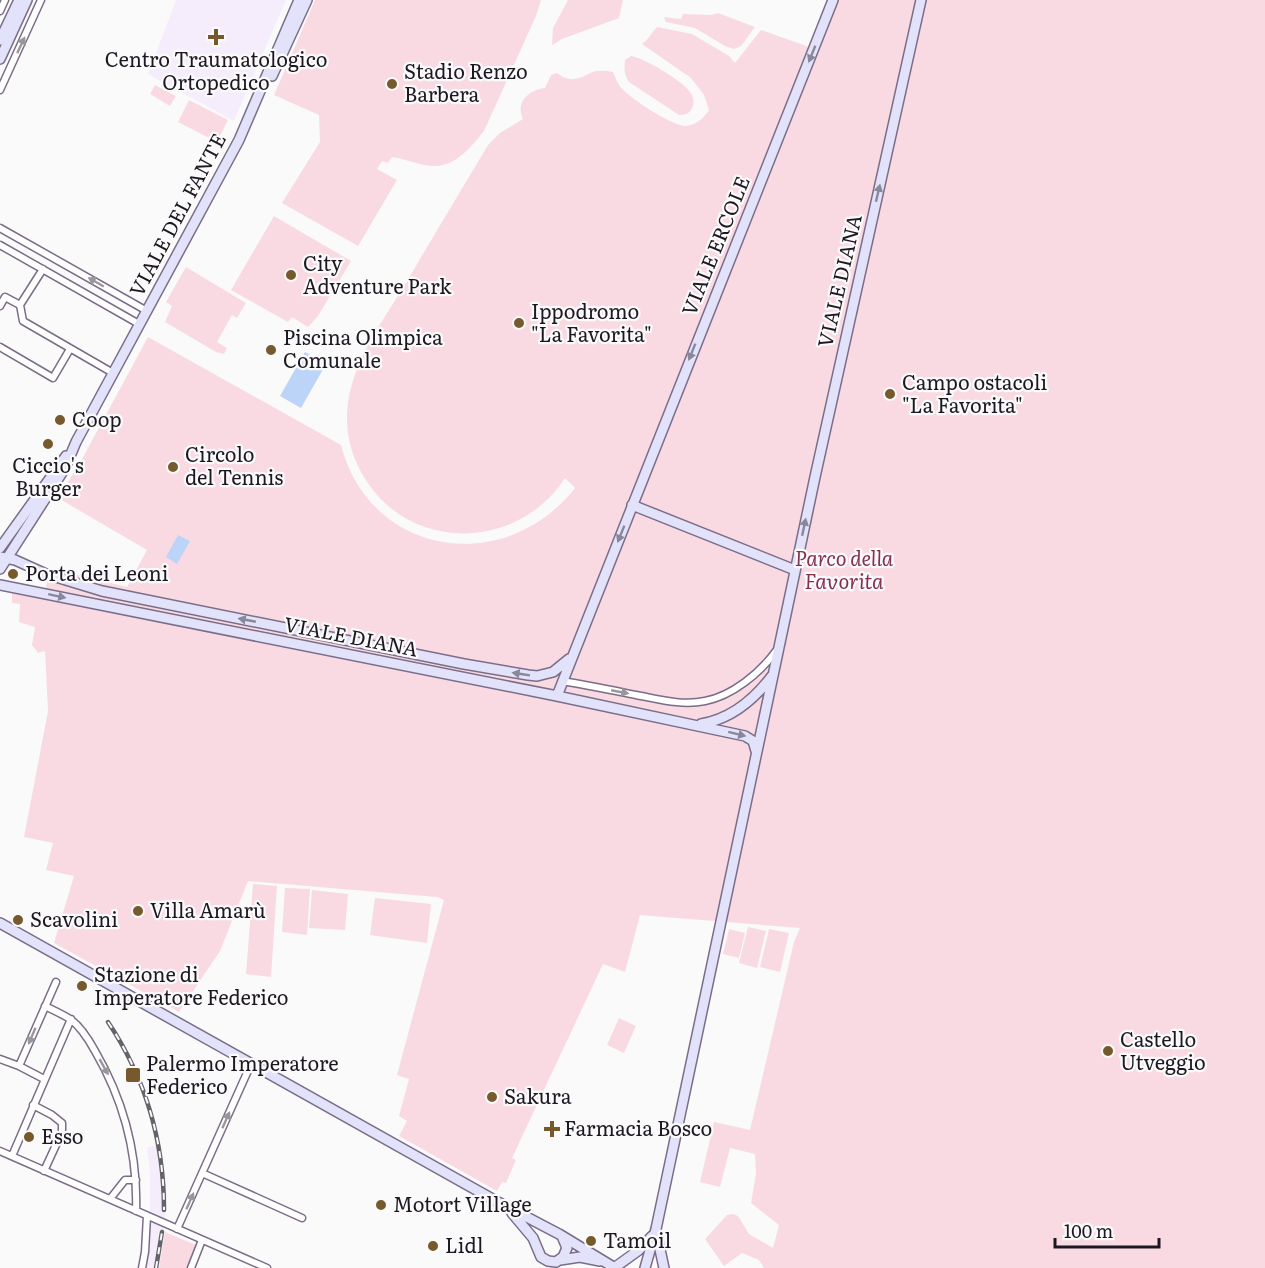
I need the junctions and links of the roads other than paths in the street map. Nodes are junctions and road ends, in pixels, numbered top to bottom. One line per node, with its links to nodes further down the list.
1 (5, 0): 8 (street)
2 (19, 0): 9 (street)
3 (27, 0): 10 (street)
4 (41, 0): 11 (street, one-way to 4)
5 (302, 0): 17 (street, VIALE DEL FANTE)
6 (833, 0): 23 (street, VIALE ERCOLE, one-way to 23)
7 (921, 0): 27 (street, VIALE DIANA, one-way to 7)
8 (0, 10)
9 (0, 40)
10 (0, 59)
11 (0, 90)
12 (0, 228): 17 (street, one-way to 12)
13 (0, 245): 14 (street)
14 (43, 269): 15 (street); 18 (street)
15 (20, 305): 16 (street); 20 (street)
16 (0, 306)
17 (147, 311): 18 (street, VIALE DEL FANTE)
18 (139, 324): 21 (street, VIALE DEL FANTE)
19 (0, 347): 20 (street)
20 (70, 349): 21 (street)
21 (113, 373): 22 (street, VIALE DEL FANTE)
22 (76, 442): 24 (street, VIALE DEL FANTE); 25 (street, VIALE DEL FANTE)
23 (632, 505): 27 (street); 30 (street, VIALE ERCOLE, one-way to 30)
24 (0, 548)
25 (4, 557): 26 (street, VIALE DEL FANTE); 30 (street, VIALE DIANA, one-way to 25)
26 (0, 569)
27 (795, 570): 29 (street, VIALE DIANA)
28 (0, 585): 33 (street, VIALE DIANA, one-way to 33)
29 (780, 646): 31 (street, VIALE DIANA); 32 (street, one-way to 29)
30 (572, 656): 32 (street, VIALE ERCOLE)
31 (774, 673): 34 (street, VIALE DIANA); 35 (street, VIALE DIANA)
32 (562, 681): 33 (street, VIALE ERCOLE)
33 (557, 696): 34 (street, VIALE DIANA)
34 (695, 725): 35 (street, VIALE DIANA, one-way to 35)
35 (756, 756): 56 (street)
36 (0, 922): 41 (street)
37 (56, 982): 38 (street)
38 (45, 1006): 39 (street); 42 (street, one-way to 42)
39 (71, 1019): 43 (street); 49 (street, one-way to 49)
40 (0, 1059): 42 (street)
41 (251, 1064): 48 (street, one-way to 41); 51 (street)
42 (19, 1066): 43 (street)
43 (44, 1079): 44 (street)
44 (33, 1106): 46 (street); 47 (street)
45 (0, 1151): 46 (street)
46 (12, 1156): 47 (street)
47 (44, 1171): 50 (street)
48 (202, 1173): 54 (street); 55 (street, one-way to 48)
49 (136, 1180): 50 (street); 52 (street)
50 (110, 1200): 52 (street)
51 (506, 1207): 57 (street); 59 (street)
52 (136, 1211): 53 (street)
53 (147, 1216): 55 (street); 63 (street)
54 (302, 1218)
55 (177, 1229): 58 (street)
56 (656, 1229): 67 (street); 68 (street); 69 (street)
57 (559, 1234): 59 (street); 61 (street); 62 (street)
58 (202, 1240): 64 (street); 65 (street)
59 (537, 1245): 60 (street)
60 (540, 1257): 61 (street); 66 (street)
61 (560, 1260): 62 (street)
62 (605, 1263): 67 (street)
63 (142, 1268)
64 (191, 1268)
65 (267, 1268)
66 (540, 1268)
67 (614, 1268)
68 (645, 1268)
69 (663, 1268)

